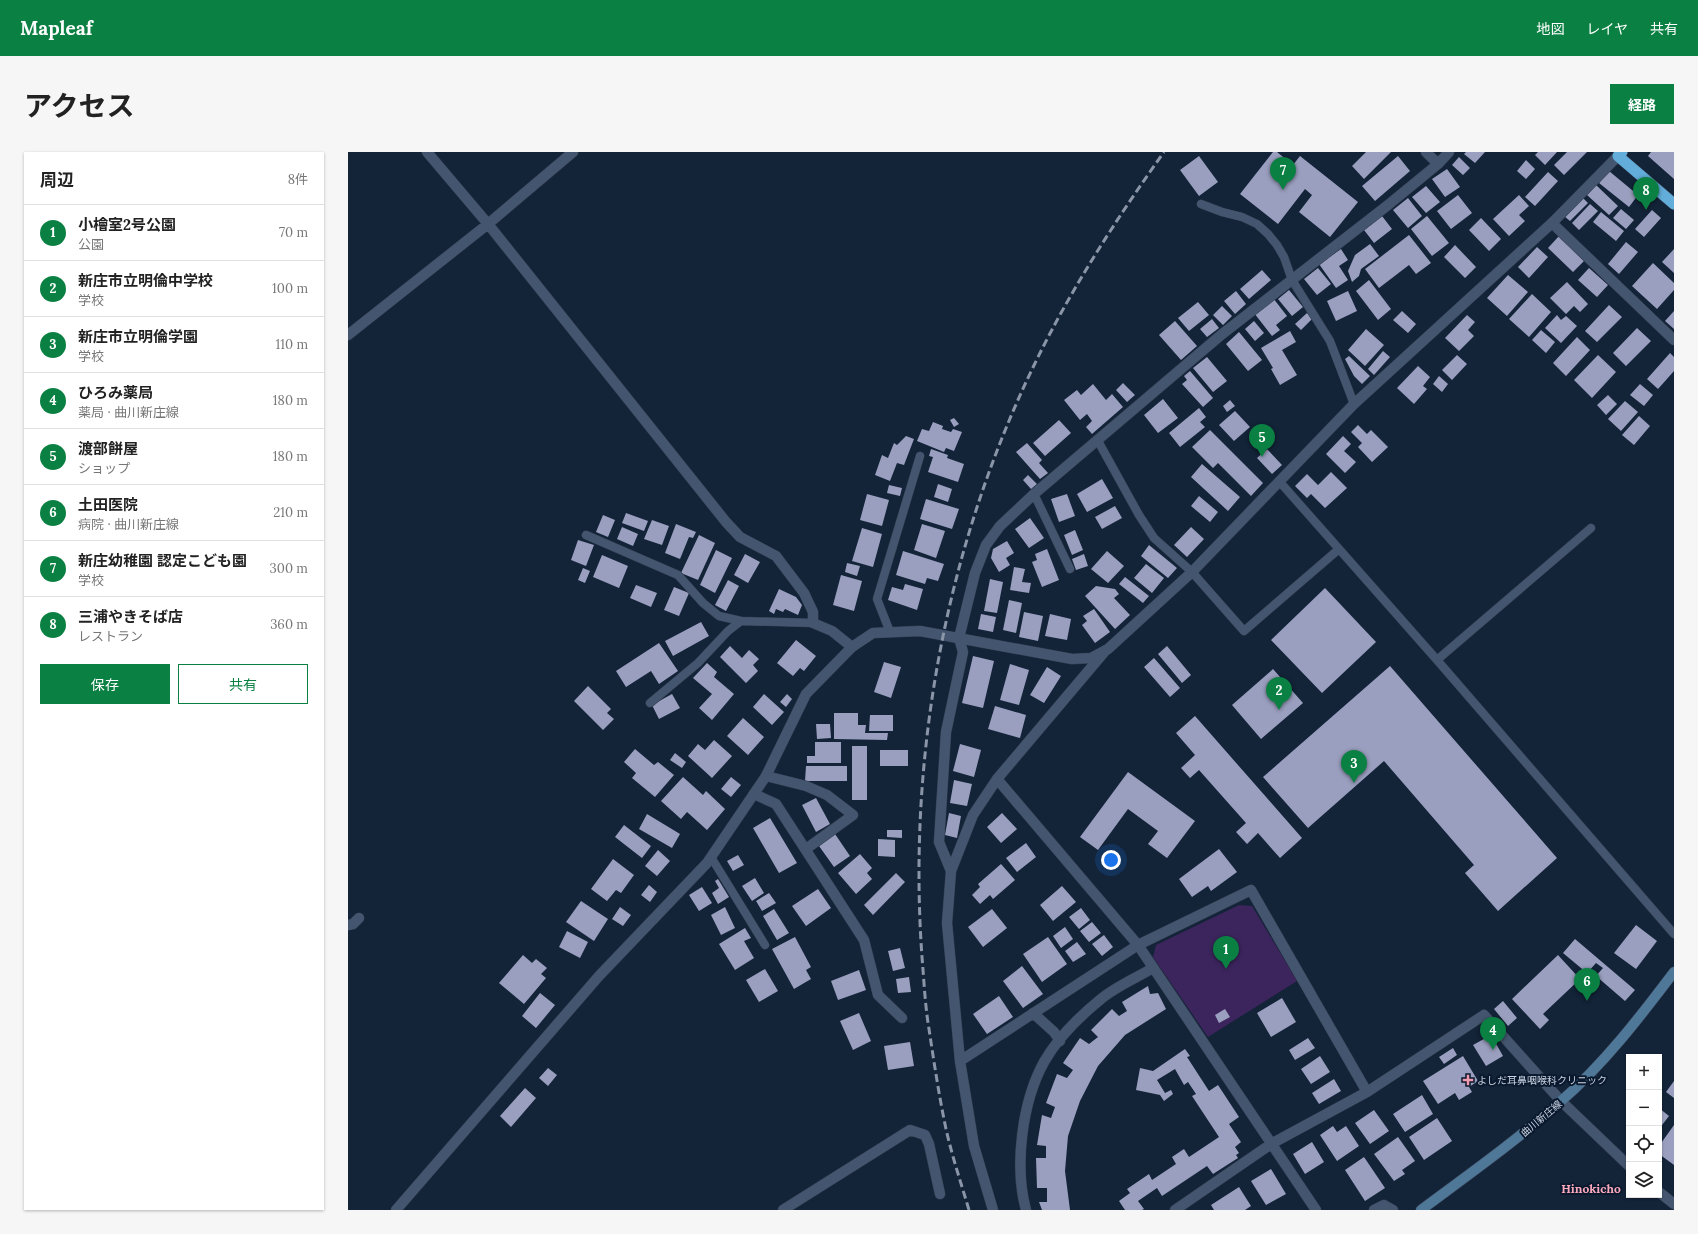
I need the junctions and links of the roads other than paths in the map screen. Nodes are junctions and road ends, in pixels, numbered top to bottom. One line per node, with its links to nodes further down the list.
1 (428, 152): 10 (street)
2 (574, 152): 10 (street)
3 (1426, 152): 6 (street)
4 (1449, 152): 6 (street)
5 (1618, 153): 8 (highway); 9 (street)
6 (1438, 164): 11 (street)
7 (1201, 204): 11 (lane)
8 (1674, 204)
9 (1552, 223): 13 (street); 14 (street)
10 (488, 224): 12 (street); 25 (street)
11 (1292, 280): 14 (lane); 15 (street)
12 (348, 335)
13 (1674, 340)
14 (1354, 404): 17 (street)
15 (1098, 441): 18 (street); 23 (lane)
16 (920, 456): 26 (lane)
17 (1279, 481): 21 (lane); 23 (street)
18 (1034, 494): 22 (lane); 27 (street)
19 (1591, 528): 30 (lane)
20 (586, 535): 24 (lane)
21 (1339, 549): 23 (lane); 30 (lane)
22 (1070, 568)
23 (1192, 572): 29 (street)
24 (741, 621): 25 (lane); 31 (lane)
25 (813, 623): 28 (street)
26 (890, 632): 27 (street); 28 (street)
27 (959, 638): 29 (street); 37 (street)
28 (852, 646): 32 (street)
29 (1108, 649): 33 (street)
30 (1438, 660): 40 (lane)
31 (650, 703)
32 (766, 776): 34 (street); 35 (street)
33 (997, 779): 37 (street); 42 (street)
34 (754, 794): 35 (street); 36 (street)
35 (806, 849): 46 (street)
36 (711, 857): 41 (lane); 56 (street)
37 (951, 871): 48 (street)
38 (359, 918): 39 (street)
39 (348, 925)
40 (1674, 934)
41 (764, 945)
42 (1138, 945): 43 (street); 45 (street); 49 (street)
43 (1153, 968): 47 (street); 51 (street)
44 (1674, 972): 50 (main road, 曲川新庄線)
45 (1033, 1013): 47 (street); 48 (street)
46 (902, 1018)
47 (1060, 1041): 59 (street)
48 (960, 1061): 58 (street)
49 (1367, 1092): 50 (street); 51 (street)
50 (1561, 1101): 52 (street); 64 (main road, 曲川新庄線)
51 (1271, 1144): 60 (street); 61 (street)
52 (1626, 1163)
53 (940, 1194): 57 (street)
54 (1662, 1194): 55 (street)
55 (1674, 1204)
56 (396, 1210)
57 (783, 1210)
58 (993, 1210)
59 (1026, 1210)
60 (1175, 1210)
61 (1316, 1210)
62 (1374, 1210): 63 (street)
63 (1393, 1210)
64 (1421, 1210)

